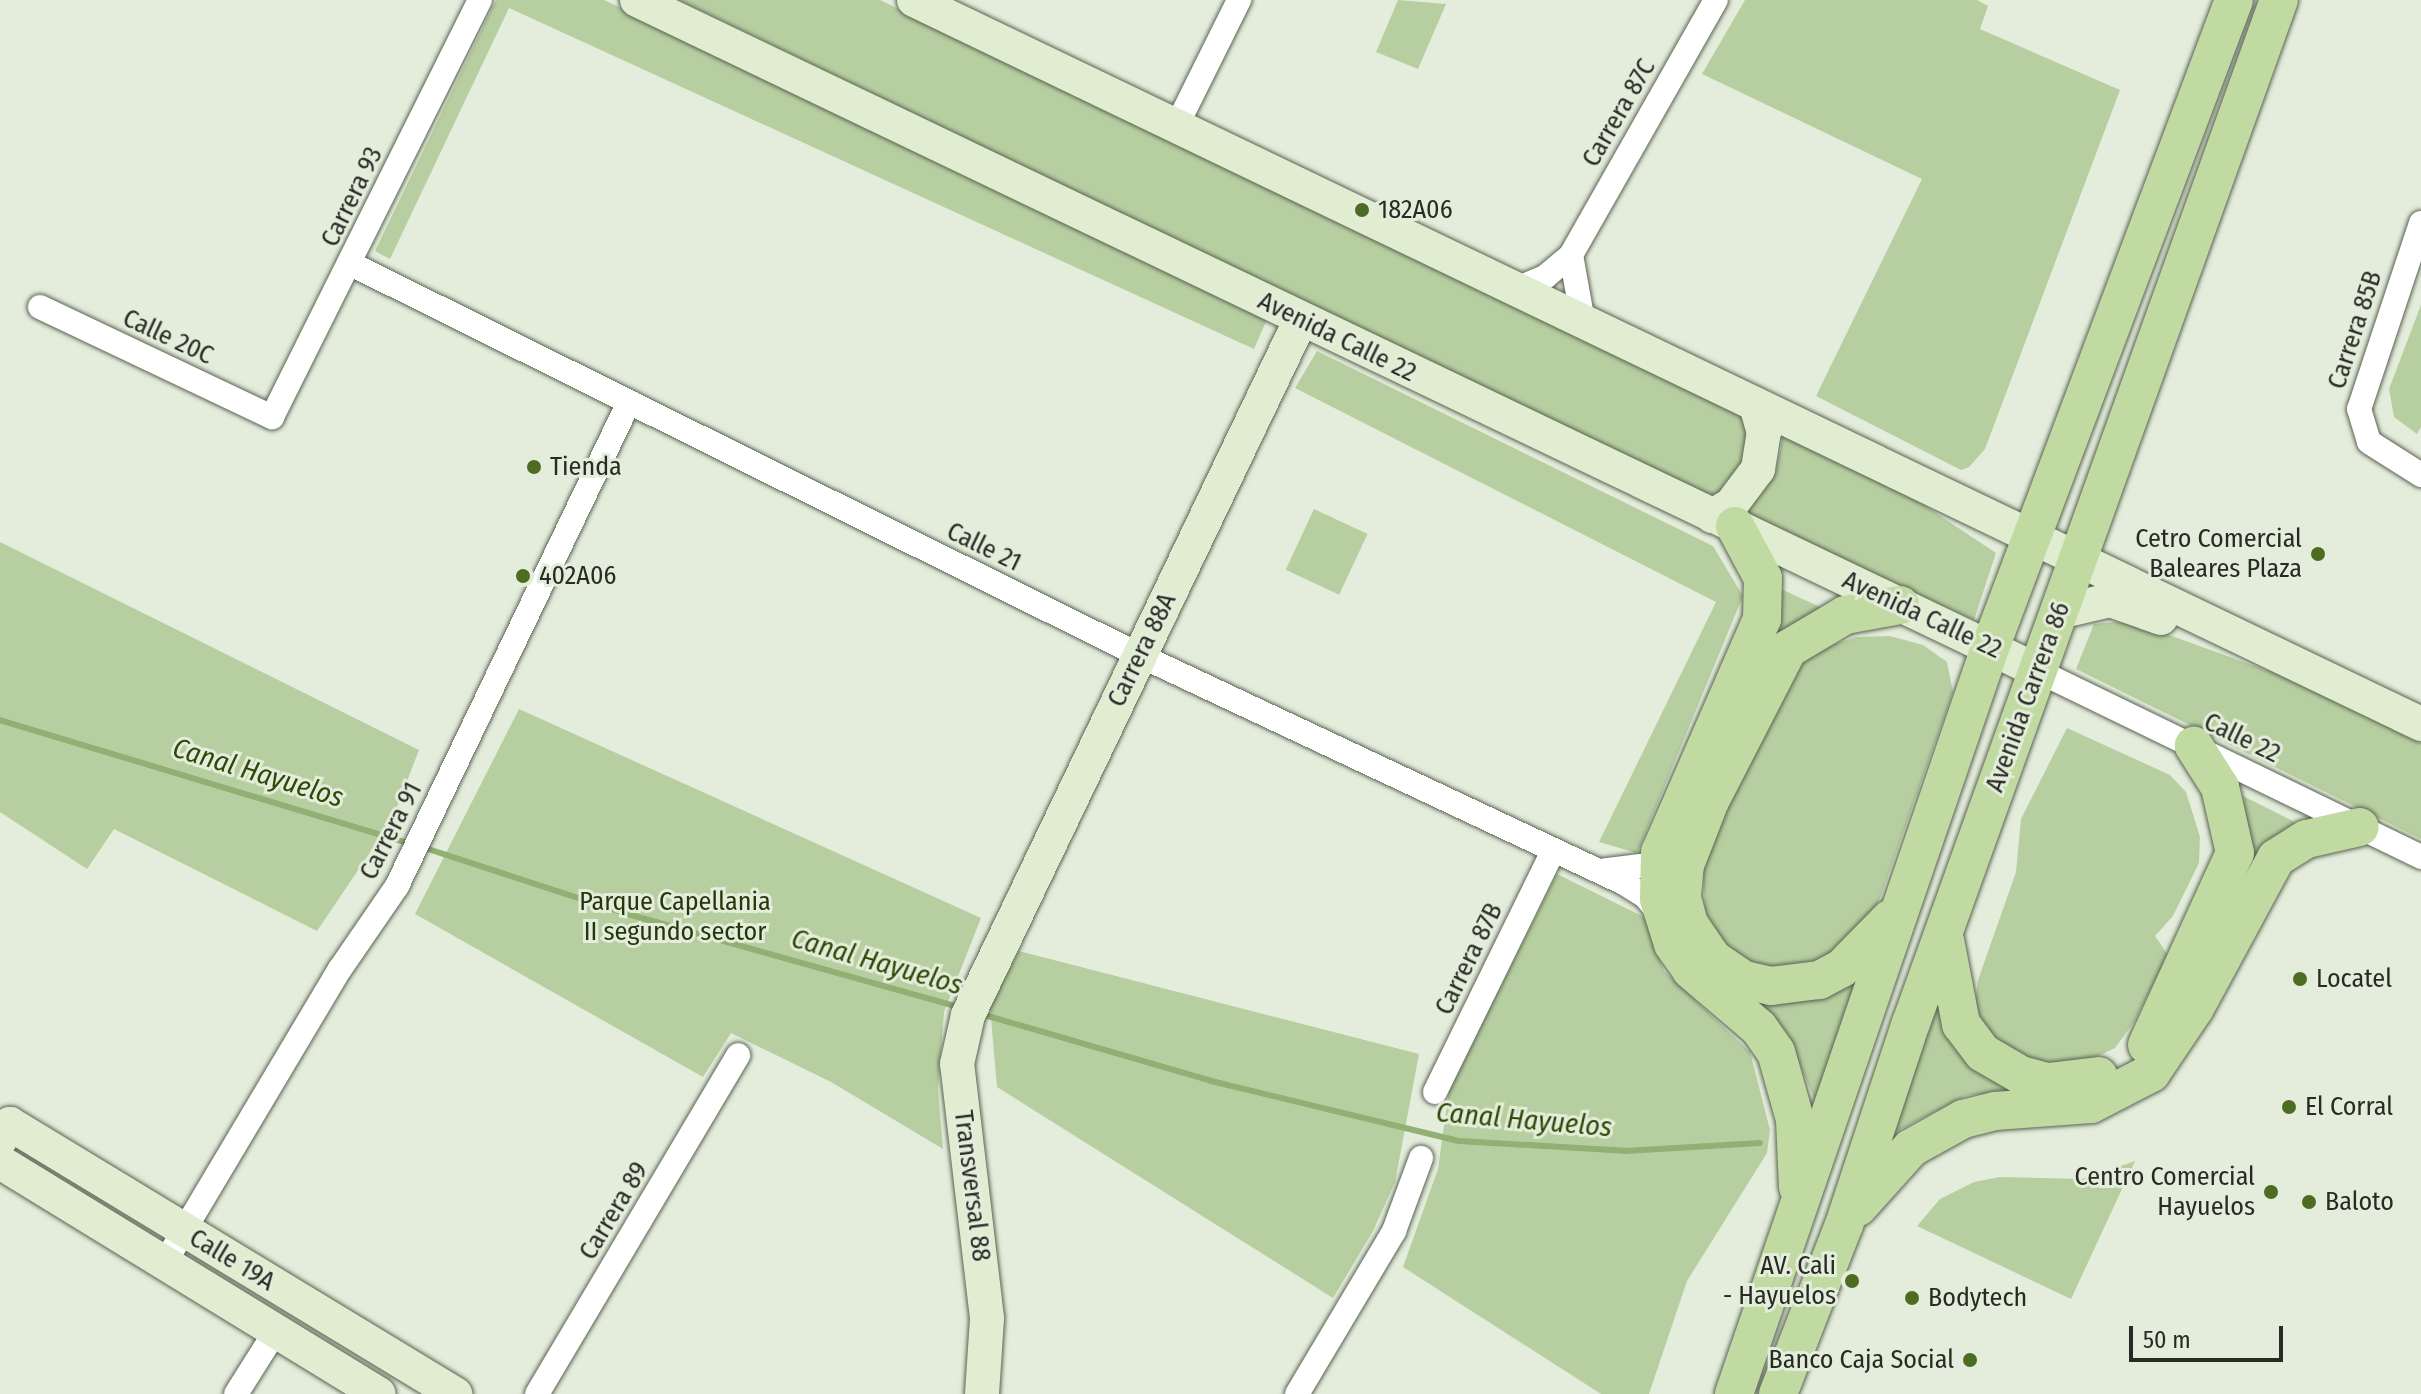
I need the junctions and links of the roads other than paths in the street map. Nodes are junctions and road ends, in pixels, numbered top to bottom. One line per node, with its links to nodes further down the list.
1 (480, 0): 11 (street, Carrera 93)
2 (637, 0): 14 (main road, Avenida Calle 22)
3 (914, 0): 8 (main road)
4 (1239, 0): 8 (street)
5 (1716, 0): 10 (street, Carrera 87C)
6 (2234, 0): 21 (main road, Avenida Carrera 86)
7 (2279, 0): 22 (main road, Avenida Carrera 86)
8 (1177, 125): 12 (main road)
9 (2421, 223): 19 (street, Carrera 85B)
10 (1571, 255): 12 (street, Carrera 87C); 15 (street)
11 (351, 264): 16 (street, Calle 21); 18 (street, Carrera 93)
12 (1514, 290): 15 (main road)
13 (40, 307): 18 (street, Calle 20C)
14 (1301, 319): 20 (main road, Avenida Calle 22); 26 (main road, Carrera 88A)
15 (1583, 322): 17 (main road)
16 (629, 402): 26 (street, Calle 21); 47 (street, Carrera 91)
17 (1756, 405): 20 (main road); 21 (main road)
18 (272, 417)
19 (2421, 475)
20 (1724, 521): 23 (main road, Avenida Calle 22); 33 (main road)
21 (2034, 535): 22 (main road); 25 (main road, Avenida Carrera 86)
22 (2079, 556): 24 (main road, Avenida Carrera 86); 27 (main road)
23 (1900, 605): 25 (main road, Avenida Calle 22); 36 (main road)
24 (2059, 612): 27 (main road); 28 (main road, Avenida Carrera 86)
25 (1990, 648): 28 (main road, Avenida Calle 22); 36 (main road, Avenida Carrera 86)
26 (1139, 655): 32 (street, Calle 21); 39 (main road, Carrera 88A)
27 (2297, 664): 29 (main road)
28 (2038, 671): 30 (street, Calle 22); 38 (main road, Avenida Carrera 86)
29 (2421, 724)
30 (2194, 746): 31 (street, Calle 22); 38 (main road)
31 (2360, 827): 34 (street, Calle 22); 46 (main road)
32 (1553, 851): 35 (street, Calle 21); 41 (street, Carrera 87B)
33 (1660, 852): 35 (street); 37 (main road)
34 (2421, 857)
35 (1597, 871): 37 (street, Calle 21)
36 (1903, 901): 45 (main road, Avenida Carrera 86)
37 (1665, 921): 45 (main road)
38 (1944, 929): 46 (main road, Avenida Carrera 86)
39 (982, 981): 55 (main road, Transversal 88)
40 (738, 1055): 54 (street, Carrera 89)
41 (1435, 1092)
42 (5, 1132): 47 (main road, Calle 19A)
43 (1421, 1158): 56 (street)
44 (0, 1162): 48 (main road, Calle 19A)
45 (1799, 1211): 57 (main road, Avenida Carrera 86)
46 (1844, 1225): 50 (main road, Avenida Carrera 86)
47 (184, 1231): 48 (street, Carrera 91); 53 (main road, Calle 19A)
48 (164, 1264): 49 (main road, Calle 19A)
49 (275, 1332): 51 (street); 52 (main road, Calle 19A)
50 (1790, 1383)
51 (236, 1394)
52 (379, 1394)
53 (455, 1394)
54 (537, 1394)
55 (982, 1394)
56 (1297, 1394)
57 (1734, 1394)

